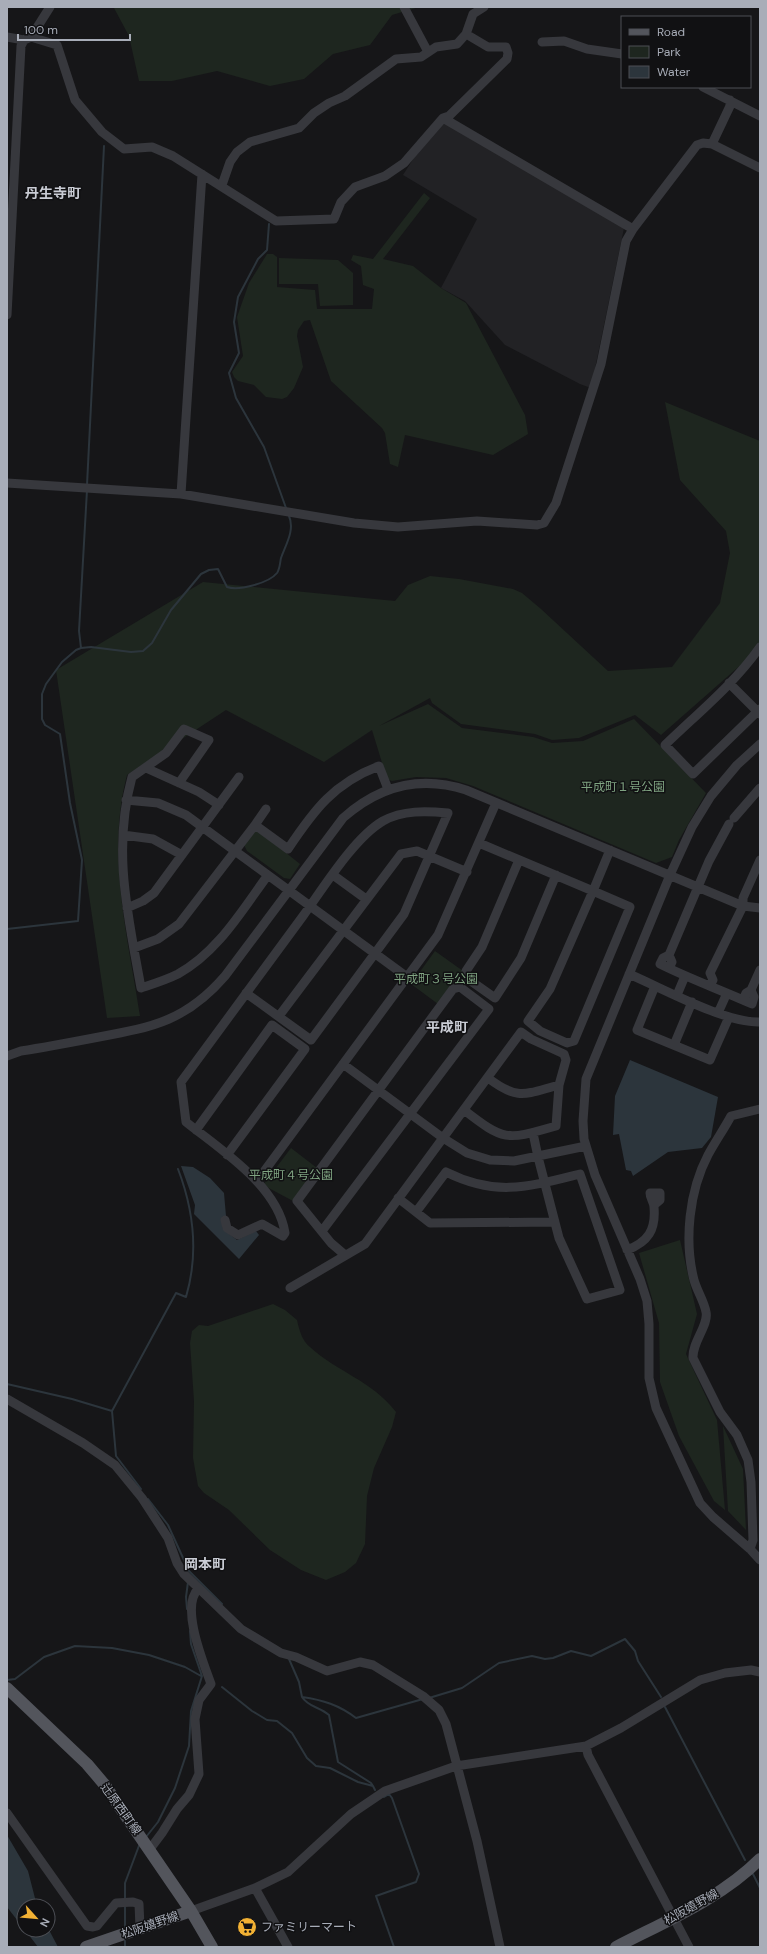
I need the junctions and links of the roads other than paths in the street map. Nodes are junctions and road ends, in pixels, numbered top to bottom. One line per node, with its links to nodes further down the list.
1 (50, 7): 6 (street)
2 (404, 7): 8 (street)
3 (484, 7): 4 (street)
4 (466, 34): 8 (street); 13 (street)
5 (7, 37): 6 (street)
6 (27, 38): 15 (street); 17 (street)
7 (542, 42): 9 (street)
8 (428, 52): 18 (street)
9 (621, 54)
10 (705, 88): 11 (street)
11 (730, 100): 12 (street); 14 (street)
12 (760, 116)
13 (443, 118): 18 (street); 19 (street)
14 (712, 144): 16 (street); 19 (street)
15 (12, 161): 20 (street)
16 (760, 168)
17 (202, 174): 18 (street); 22 (street)
18 (222, 185)
19 (633, 229): 22 (street)
20 (7, 315)
21 (7, 483): 22 (street)
22 (181, 494)
23 (760, 647): 24 (street)
24 (729, 683): 25 (street); 25 (street)
25 (759, 712)
26 (760, 744): 47 (street)
27 (146, 768): 29 (street); 29 (street); 32 (street)
28 (239, 777): 34 (street)
29 (179, 782): 34 (street)
30 (760, 788): 51 (street)
31 (388, 789): 33 (street); 36 (street); 52 (street)
32 (126, 800): 37 (street); 38 (street)
33 (496, 803): 39 (street); 41 (street)
34 (219, 805): 37 (street)
35 (266, 809): 36 (street)
36 (255, 825): 40 (street)
37 (203, 827): 40 (street); 42 (street)
38 (123, 835): 42 (street); 57 (street)
39 (479, 843): 44 (street); 46 (street)
40 (235, 850): 48 (street); 60 (street)
41 (610, 850): 47 (street); 53 (street)
42 (182, 855): 57 (street)
43 (430, 856): 46 (street); 49 (street); 54 (street); 61 (street)
44 (519, 860): 50 (street); 50 (street)
45 (760, 860): 56 (street)
46 (467, 872): 66 (street)
47 (670, 874): 51 (street); 64 (street)
48 (268, 875): 52 (street); 60 (street)
49 (333, 875): 54 (street); 55 (street)
50 (556, 875): 53 (street)
51 (698, 887): 56 (street); 65 (street)
52 (289, 889): 55 (street); 79 (street)
53 (593, 891): 53 (street)
54 (366, 899): 59 (street)
55 (310, 906): 59 (street); 70 (street)
56 (743, 906): 58 (street); 63 (street)
57 (127, 908): 60 (street)
58 (760, 908)
59 (343, 930): 61 (street); 75 (street)
60 (134, 948)
61 (375, 954): 66 (street); 75 (street)
62 (760, 970): 71 (street)
63 (710, 973): 67 (street); 69 (street)
64 (630, 974): 68 (street); 90 (street)
65 (685, 976): 67 (street); 72 (street)
66 (407, 977): 80 (street)
67 (701, 983): 69 (street)
68 (655, 986): 72 (street); 78 (street)
69 (710, 986): 71 (street)
70 (246, 993): 75 (street); 87 (street)
71 (727, 993): 74 (street)
72 (677, 995): 73 (street)
73 (692, 1002): 74 (street); 78 (street)
74 (718, 1013): 76 (street)
75 (279, 1016)
76 (729, 1017): 77 (street); 78 (street)
77 (760, 1022)
78 (674, 1045)
79 (7, 1056)
80 (344, 1064): 83 (street); 93 (street)
81 (488, 1078): 82 (street); 82 (street); 85 (street)
82 (559, 1085): 88 (street)
83 (378, 1090): 86 (street); 86 (street); 100 (street)
84 (760, 1109): 105 (street)
85 (464, 1110): 88 (street); 89 (street)
86 (410, 1114): 89 (street); 100 (street)
87 (196, 1130): 91 (street); 91 (street)
88 (533, 1133): 92 (street)
89 (443, 1138): 92 (street); 95 (street)
90 (586, 1146): 92 (street); 101 (street)
91 (226, 1155): 93 (street)
92 (538, 1157): 94 (street)
93 (257, 1181): 98 (street)
94 (545, 1183): 97 (street); 99 (street); 99 (street)
95 (398, 1198): 97 (street); 102 (street)
96 (654, 1205): 101 (street)
97 (416, 1212): 99 (street)
98 (225, 1220)
99 (554, 1222)
100 (322, 1232): 102 (street)
101 (627, 1250): 105 (street)
102 (344, 1255): 103 (street)
103 (290, 1288)
104 (7, 1399): 107 (street)
105 (750, 1549): 106 (street)
106 (760, 1560)
107 (197, 1587): 111 (street); 113 (street)
108 (760, 1672): 110 (street)
109 (7, 1688): 113 (main road, 辻原西町線)
110 (586, 1746): 111 (street); 117 (street)
111 (456, 1766): 115 (street); 122 (street)
112 (7, 1813): 118 (street)
113 (150, 1849): 116 (main road, 辻原西町線)
114 (760, 1859): 117 (main road, 松阪嬉野線)
115 (255, 1888): 116 (street); 121 (street)
116 (191, 1910): 118 (main road, 松阪嬉野線); 120 (main road, 辻原西町線)
117 (674, 1917): 123 (main road, 松阪嬉野線); 124 (street)
118 (140, 1928): 119 (main road, 松阪嬉野線)
119 (86, 1947)
120 (212, 1947)
121 (288, 1947)
122 (500, 1947)
123 (616, 1947)
124 (689, 1947)

